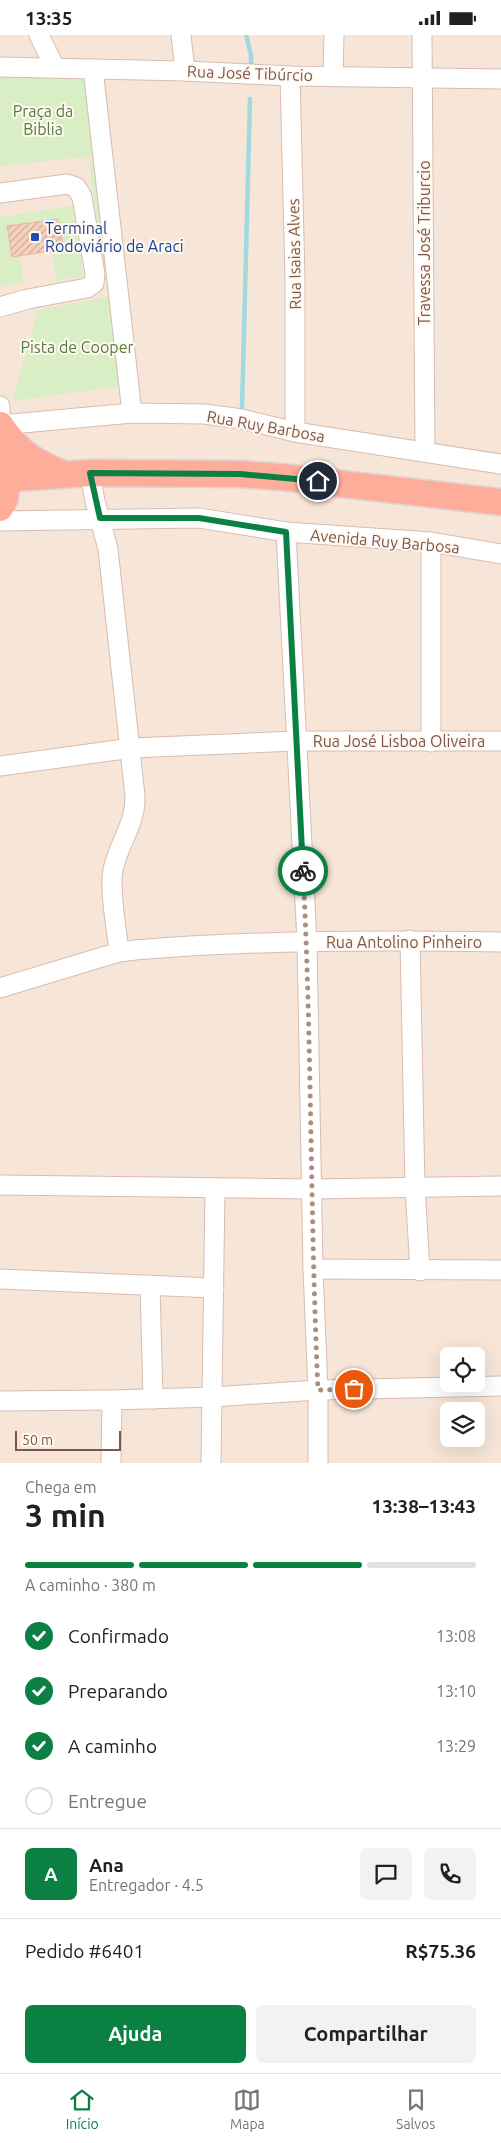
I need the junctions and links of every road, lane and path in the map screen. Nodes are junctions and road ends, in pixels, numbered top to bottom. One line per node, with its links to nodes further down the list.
1 (39, 35): 6 (street)
2 (181, 35): 8 (street)
3 (334, 35): 10 (street)
4 (422, 35): 11 (street, Travessa José Triburcio)
5 (0, 67): 6 (street, Rua José Tibúrcio)
6 (55, 69): 7 (street, Rua José Tibúrcio)
7 (93, 69): 8 (street, Rua José Tibúrcio); 16 (street)
8 (185, 71): 9 (street, Rua José Tibúrcio)
9 (290, 76): 10 (street, Rua José Tibúrcio); 18 (street, Rua Isaias Alves)
10 (332, 76): 11 (street, Rua José Tibúrcio)
11 (423, 77): 12 (street, Rua José Tibúrcio); 19 (street, Travessa José Triburcio)
12 (501, 79)
13 (0, 193): 14 (street)
14 (0, 307)
15 (0, 406): 17 (street)
16 (132, 413): 17 (street, Rua Ruy Barbosa); 18 (street, Rua Ruy Barbosa)
17 (0, 426): 22 (highway); 23 (highway)
18 (295, 432): 19 (street, Rua Ruy Barbosa)
19 (425, 451): 20 (street, Rua Ruy Barbosa)
20 (501, 464)
21 (90, 473): 22 (highway); 24 (highway); 26 (street)
22 (64, 474): 23 (highway)
23 (2, 479): 25 (highway)
24 (501, 501)
25 (0, 508)
26 (100, 518): 27 (street, Avenida Ruy Barbosa); 28 (street, Avenida Ruy Barbosa); 34 (street)
27 (0, 521)
28 (286, 532): 29 (street, Avenida Ruy Barbosa); 31 (street)
29 (431, 542): 30 (street, Avenida Ruy Barbosa); 33 (street)
30 (501, 554)
31 (297, 741): 33 (street, Rua José Lisboa Oliveira); 34 (street, Rua José Lisboa Oliveira); 37 (street)
32 (501, 741): 33 (street, Rua José Lisboa Oliveira)
33 (431, 742)
34 (132, 748): 35 (street, Rua José Lisboa Oliveira); 39 (street)
35 (0, 766)
36 (410, 940): 37 (street, Rua Antolino Pinheiro); 38 (street, Rua Antolino Pinheiro); 43 (street)
37 (307, 942): 39 (street, Rua Antolino Pinheiro); 45 (street)
38 (501, 942)
39 (120, 952): 40 (street, Rua Antolino Pinheiro)
40 (0, 988)
41 (0, 1185): 44 (street)
42 (501, 1186): 43 (street)
43 (415, 1187): 45 (street); 48 (street)
44 (215, 1189): 45 (street); 51 (street)
45 (312, 1189): 46 (street)
46 (312, 1269): 48 (street); 53 (street)
47 (501, 1270): 48 (street)
48 (420, 1271)
49 (0, 1279): 50 (street)
50 (150, 1285): 51 (street); 55 (street)
51 (214, 1288): 54 (street)
52 (501, 1386): 53 (street)
53 (318, 1390): 54 (street); 60 (street)
54 (212, 1397): 55 (street); 59 (street)
55 (152, 1399): 56 (street)
56 (112, 1400): 57 (street); 58 (street)
57 (0, 1401)
58 (111, 1463)
59 (211, 1463)
60 (318, 1463)

